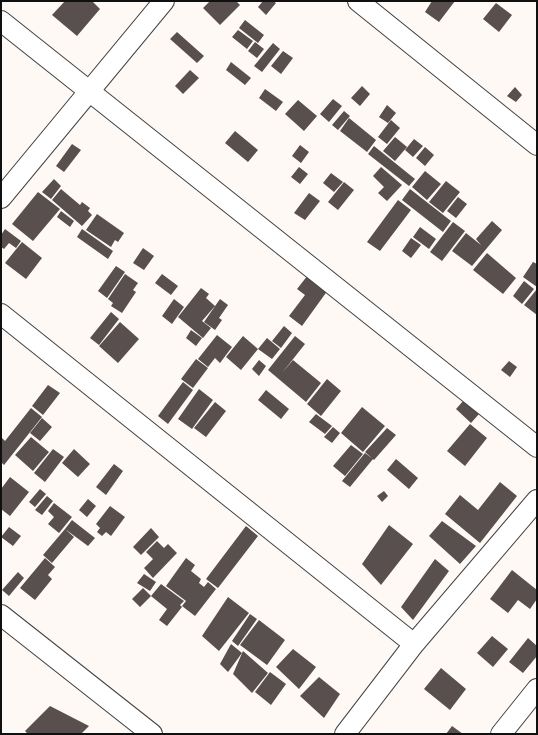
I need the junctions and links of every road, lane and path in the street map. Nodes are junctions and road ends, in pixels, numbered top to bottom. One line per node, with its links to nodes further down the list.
1 (164, 1): 4 (street)
2 (358, 1): 5 (street)
3 (1, 21): 4 (street)
4 (89, 91): 6 (street); 8 (street)
5 (537, 145)
6 (1, 198)
7 (1, 314): 11 (street)
8 (537, 447)
9 (537, 500): 11 (street)
10 (1, 615): 13 (street)
11 (414, 644): 14 (street)
12 (537, 689): 15 (street)
13 (152, 734)
14 (345, 734)
15 (501, 734)

